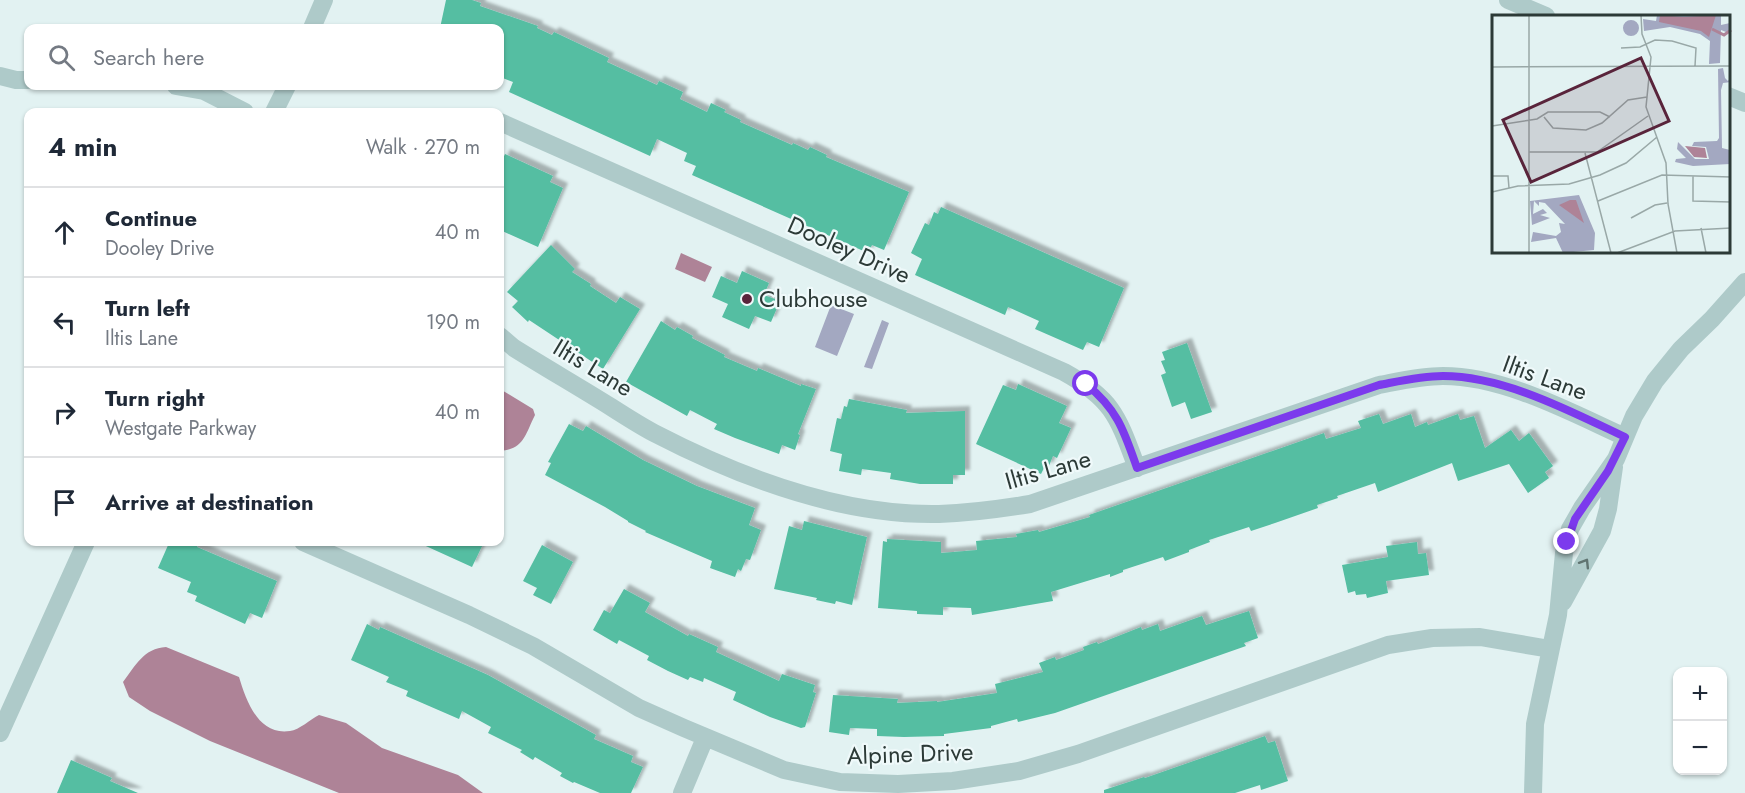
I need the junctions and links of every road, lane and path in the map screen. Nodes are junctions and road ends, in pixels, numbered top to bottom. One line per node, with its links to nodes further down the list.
1 (324, 0): 4 (street)
2 (1508, 0): 3 (street)
3 (1544, 15)
4 (314, 24)
5 (0, 76): 6 (street)
6 (24, 80)
7 (198, 90): 11 (street)
8 (284, 90): 12 (street)
9 (1730, 97): 10 (street)
10 (1745, 103)
11 (237, 108)
12 (276, 108)
13 (504, 124): 18 (street, Dooley Drive)
14 (1745, 282): 16 (street)
15 (504, 339): 18 (street, Iltis Lane)
16 (1625, 437): 17 (street); 18 (street, Iltis Lane)
17 (1616, 459): 21 (street, one-way to 17); 21 (street)
18 (1137, 468)
19 (85, 546): 23 (street)
20 (312, 546): 24 (street, Alpine Drive)
21 (1558, 615): 22 (street)
22 (1550, 649): 24 (street, Alpine Drive); 26 (street)
23 (0, 733)
24 (705, 738): 25 (street)
25 (682, 793)
26 (1533, 793)

